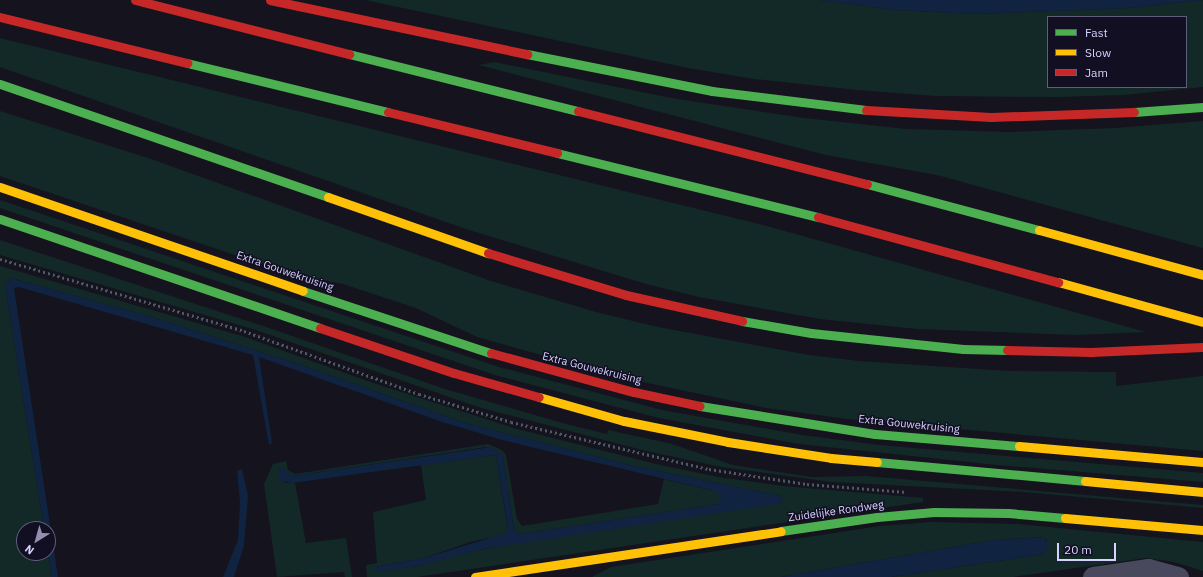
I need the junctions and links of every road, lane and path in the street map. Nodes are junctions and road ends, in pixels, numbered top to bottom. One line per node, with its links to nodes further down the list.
1 (135, 0): 8 (main road)
2 (270, 0): 5 (main road)
3 (0, 16): 9 (main road)
4 (0, 84): 10 (main road)
5 (1203, 107)
6 (0, 187): 11 (main road, Extra Gouwekruising)
7 (0, 219): 12 (main road)
8 (1203, 275)
9 (1203, 322)
10 (1203, 347)
11 (1203, 462)
12 (1203, 492)
13 (1203, 530): 14 (main road, Zuidelijke Rondweg)
14 (555, 571): 15 (main road, Zuidelijke Rondweg)
15 (475, 577)
16 (1093, 577): 17 (street)
17 (1178, 577)

